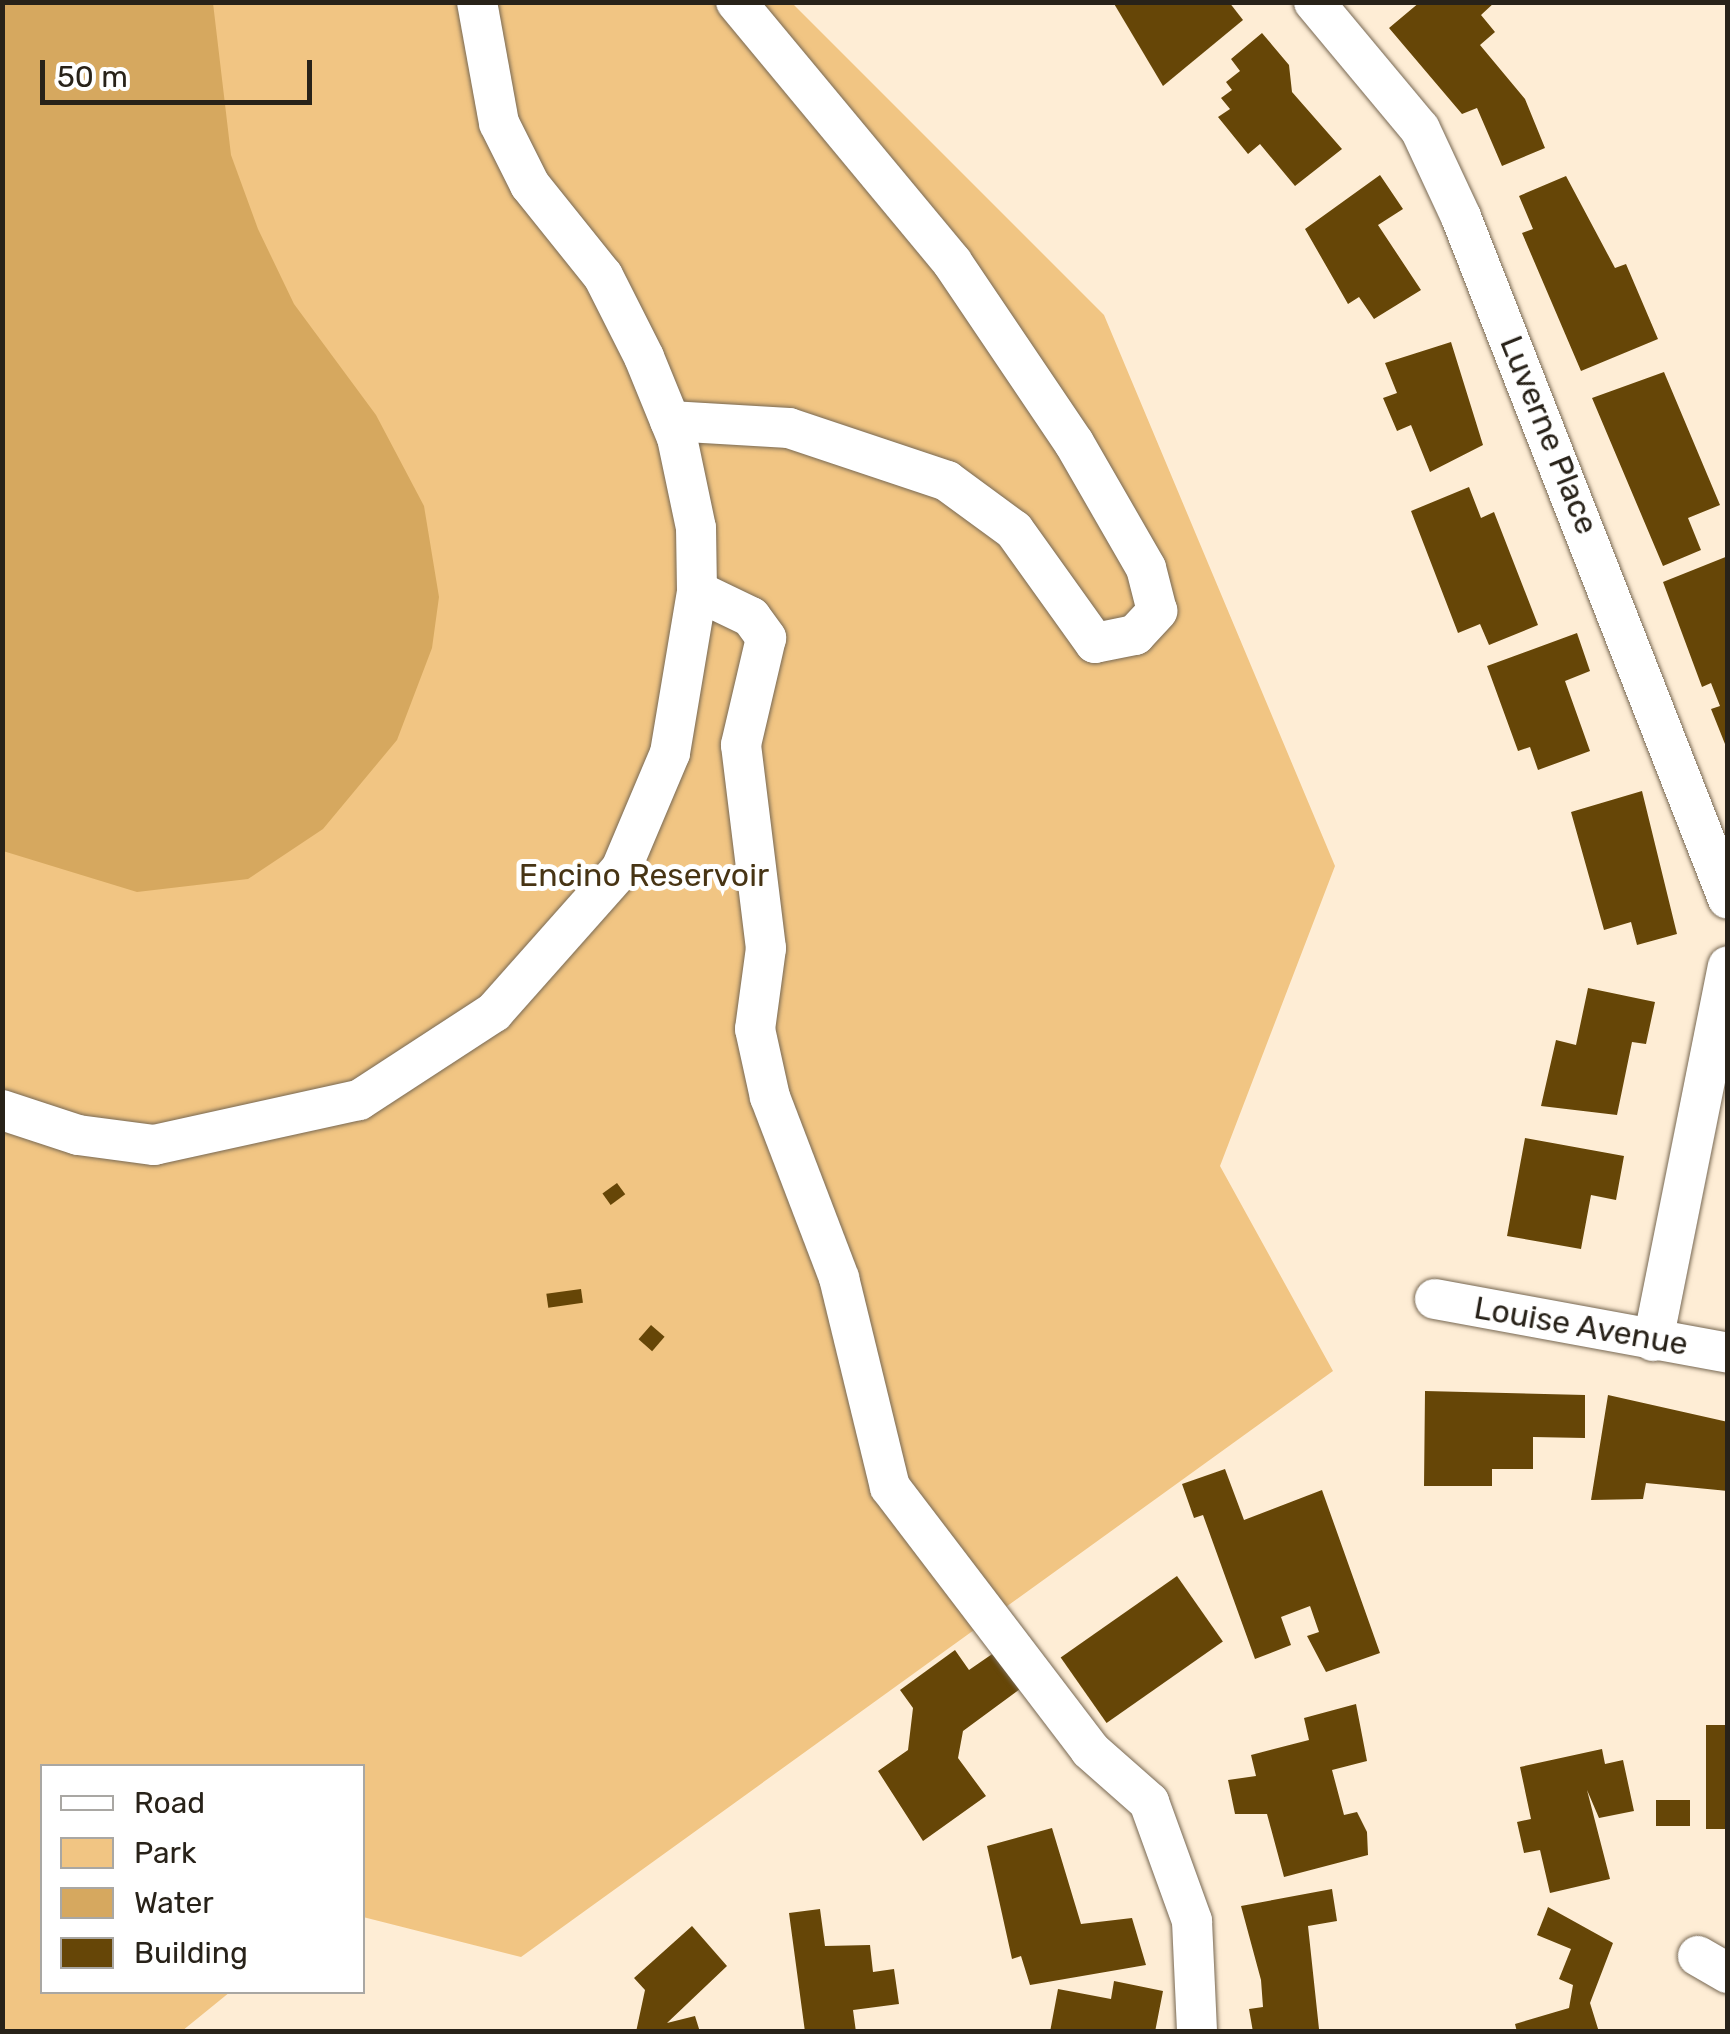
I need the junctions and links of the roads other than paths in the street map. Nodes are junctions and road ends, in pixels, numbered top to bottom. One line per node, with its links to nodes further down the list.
1 (477, 2): 4 (street)
2 (736, 2): 4 (street)
3 (1314, 2): 6 (street, Luverne Place)
4 (670, 422): 5 (street)
5 (697, 590): 8 (street); 12 (street)
6 (1728, 900)
7 (1728, 966): 10 (street)
8 (2, 1110)
9 (1436, 1299): 10 (street, Louise Avenue)
10 (1653, 1341): 11 (street, Louise Avenue)
11 (1728, 1352)
12 (1198, 2032)

